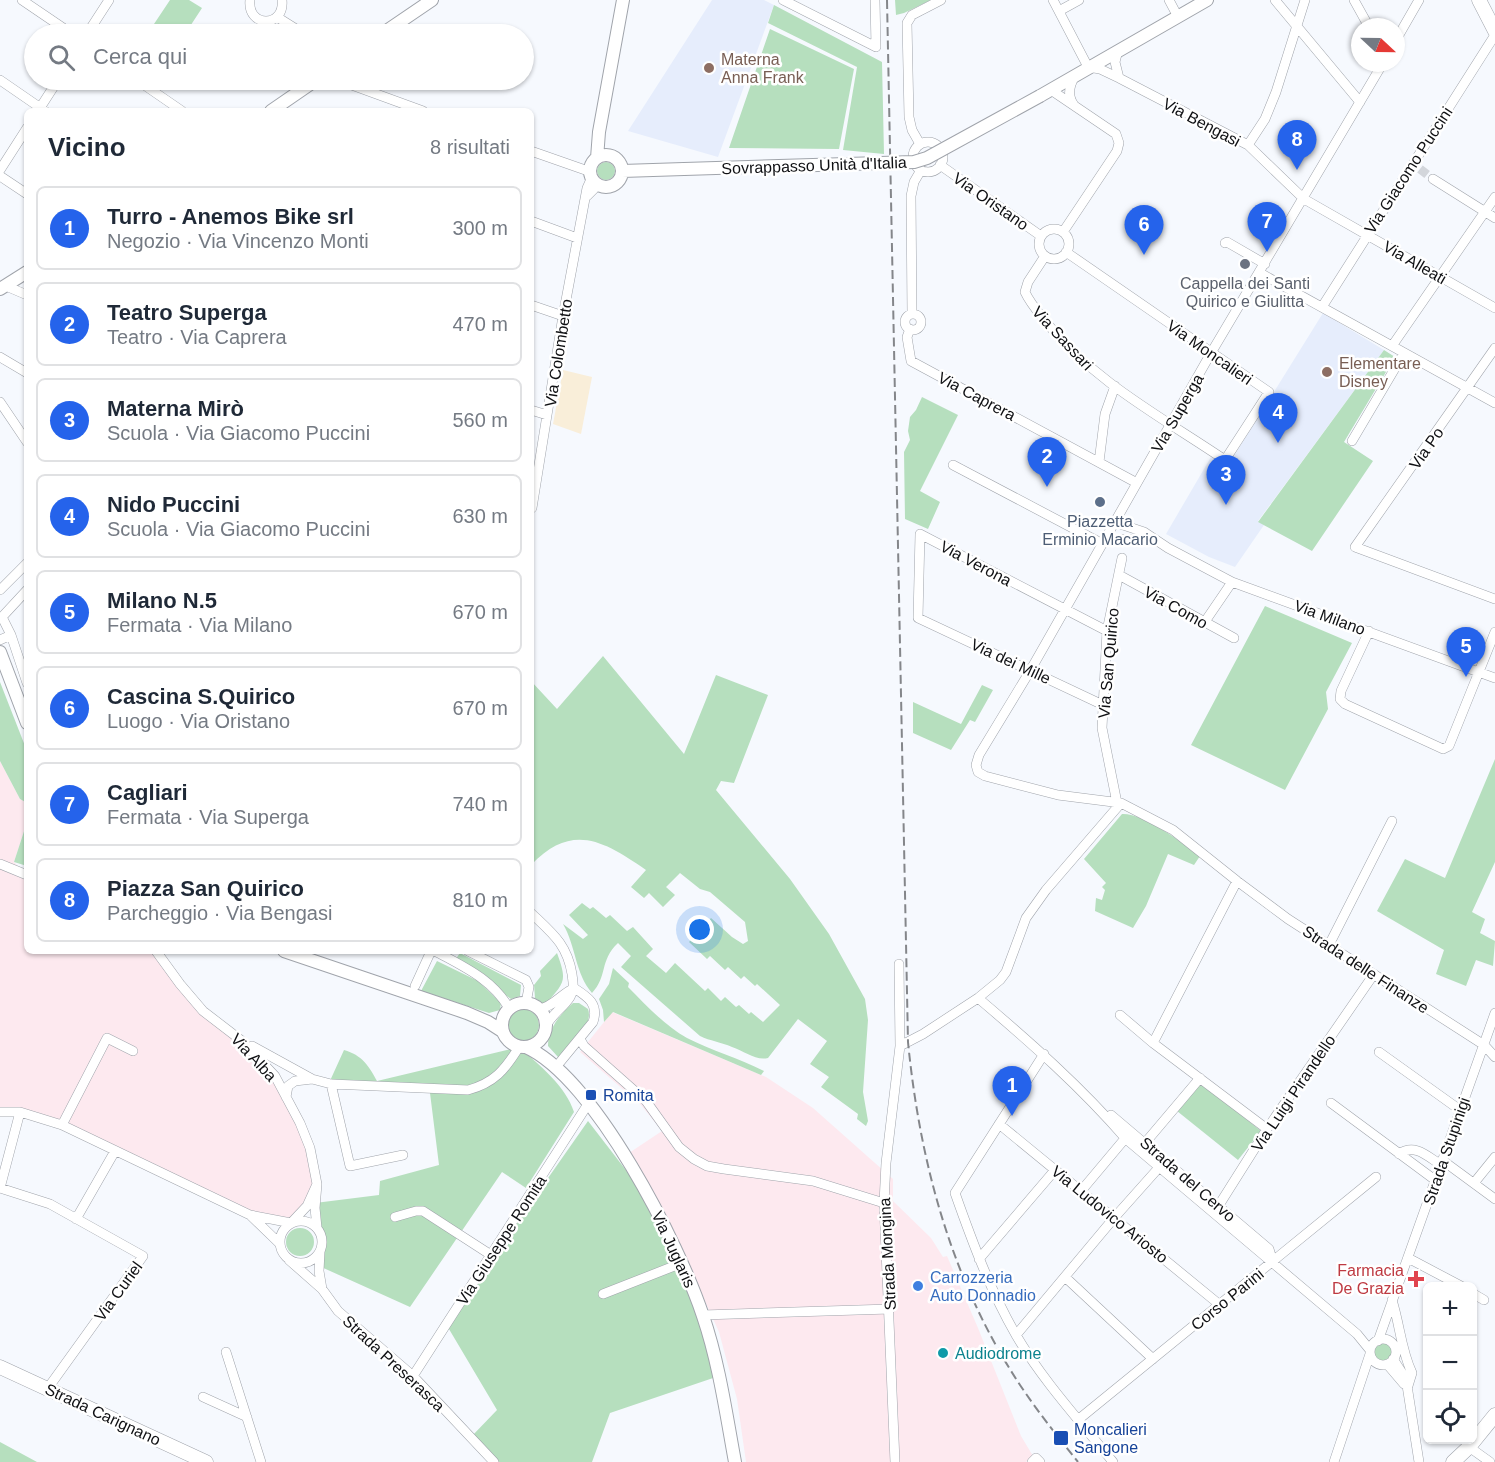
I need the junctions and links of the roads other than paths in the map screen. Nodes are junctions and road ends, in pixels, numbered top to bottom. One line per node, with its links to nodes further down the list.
1 (22, 0): 23 (street)
2 (109, 0): 24 (street)
3 (250, 0): 21 (street)
4 (282, 0): 21 (street)
5 (432, 0): 26 (street)
6 (623, 0): 47 (street, Via Colombetto)
7 (783, 0): 8 (street)
8 (875, 0)
9 (941, 0): 49 (street)
10 (1053, 0): 19 (street)
11 (1079, 0): 19 (street)
12 (1169, 0): 20 (street)
13 (1207, 0): 20 (street, Sovrappasso Unità d'Italia)
14 (1275, 0): 28 (street)
15 (1305, 0): 28 (street)
16 (1354, 0): 22 (street)
17 (1419, 0): 27 (street)
18 (1479, 0): 29 (main road)
19 (1059, 11): 31 (street)
20 (1178, 16): 30 (street, Sovrappasso Unità d'Italia)
21 (277, 17): 25 (street)
22 (1364, 18)
23 (57, 24)
24 (93, 24)
25 (288, 24)
26 (397, 24)
27 (1405, 24)
28 (1297, 27): 40 (street); 50 (street)
29 (1495, 33): 70 (street, Via Giacomo Puccini)
30 (1118, 50): 31 (street, Sovrappasso Unità d'Italia); 33 (street)
31 (1083, 70): 33 (street, Via Bengasi); 39 (street, Sovrappasso Unità d'Italia); 41 (street)
32 (1378, 72): 40 (street, Via Superga)
33 (1119, 78): 50 (street, Via Bengasi)
34 (0, 80): 42 (street)
35 (52, 90): 43 (street)
36 (152, 90): 44 (street)
37 (301, 90): 45 (street)
38 (365, 90): 46 (street)
39 (1045, 93): 41 (street); 57 (street, Sovrappasso Unità d'Italia, bridge)
40 (1360, 102): 65 (street, Via Superga)
41 (1076, 107): 69 (street)
42 (38, 108)
43 (42, 108)
44 (178, 108)
45 (275, 108)
46 (415, 108)
47 (601, 119): 52 (street, Via Colombetto); 53 (street, Via Colombetto)
48 (24, 133): 55 (street)
49 (920, 144): 54 (street); 56 (street)
50 (1248, 146): 65 (street, Via Bengasi)
51 (534, 152): 58 (street)
52 (614, 157): 53 (street); 57 (street, Via Colombetto)
53 (597, 158): 58 (street, Via Colombetto)
54 (940, 165): 56 (street); 71 (street, Via Oristano)
55 (0, 170)
56 (921, 170): 100 (street, Via Caprera)
57 (622, 171): 61 (street)
58 (591, 175): 61 (street); 64 (street, Via Colombetto)
59 (0, 176): 62 (street)
60 (1433, 178): 66 (street)
61 (602, 186): 64 (street)
62 (24, 192)
63 (1495, 197): 66 (street)
64 (585, 198): 72 (street, Via Colombetto)
65 (1304, 199): 70 (street, Via Alleati); 76 (street, Via Superga)
66 (1485, 212): 67 (street); 78 (street)
67 (1495, 218)
68 (534, 222): 72 (street)
69 (1063, 232): 71 (street); 74 (street)
70 (1367, 234): 78 (street, Via Alleati); 82 (street, Via Giacomo Puccini)
71 (1041, 236): 75 (street)
72 (578, 238): 84 (street, Via Colombetto)
73 (1225, 243): 76 (street)
74 (1066, 252): 75 (street); 87 (street, Via Moncalieri)
75 (1046, 256): 91 (street, Via Sassari)
76 (1262, 268): 82 (street); 87 (street, Via Superga)
77 (24, 274): 79 (street)
78 (1440, 277): 83 (street, Via Alleati); 85 (street)
79 (3, 287): 80 (street)
80 (24, 294)
81 (534, 306): 84 (street)
82 (1322, 307): 85 (street)
83 (1495, 308)
84 (563, 316): 96 (street, Via Colombetto)
85 (1392, 346): 88 (street)
86 (1495, 348): 92 (street, Via Po)
87 (1211, 353): 97 (street, Via Superga); 97 (street, Via Moncalieri)
88 (1404, 353): 92 (street); 99 (street)
89 (0, 357): 90 (street)
90 (24, 371)
91 (1114, 386): 97 (street, Via Sassari); 100 (street)
92 (1467, 388): 94 (street); 116 (street, Via Po)
93 (0, 402): 98 (street)
94 (1495, 403)
95 (534, 411): 96 (street)
96 (547, 416): 103 (street, Via Colombetto)
97 (1171, 423): 102 (street, Via Superga)
98 (24, 438)
99 (1352, 441)
100 (1099, 462): 102 (street, Via Caprera)
101 (953, 465): 108 (street)
102 (1137, 483): 104 (street, Via Superga)
103 (534, 496)
104 (1122, 508): 105 (street, Via Superga); 106 (street)
105 (1112, 526): 106 (street, Via Milano); 107 (street, Via Milano); 108 (street, Via Superga)
106 (1133, 529): 109 (street, Via Milano)
107 (1145, 540): 108 (street); 109 (street, Via Milano)
108 (1101, 543): 117 (street, Via Superga)
109 (1168, 548): 113 (street, Via Milano)
110 (1122, 558): 112 (street, Via San Quirico)
111 (24, 566): 114 (street)
112 (1119, 575): 119 (street, Via Como); 121 (street, Via San Quirico)
113 (1232, 582): 119 (street); 120 (street, Via Milano)
114 (0, 590)
115 (24, 593): 123 (street)
116 (1495, 599)
117 (1064, 610): 118 (street, Via Verona); 121 (street, Via Verona); 127 (street, Via Superga)
118 (918, 618): 127 (street, Via dei Mille)
119 (1204, 623): 124 (street, Via Como)
120 (1369, 631): 128 (street, Via Milano); 128 (street)
121 (1107, 632): 131 (street, Via San Quirico)
122 (1495, 632): 128 (street)
123 (11, 635): 125 (street); 129 (street)
124 (1234, 638)
125 (0, 640)
126 (0, 652): 132 (street)
127 (1030, 670): 131 (street, Via dei Mille); 133 (street, Via Superga)
128 (1479, 673): 130 (street, Via Milano)
129 (24, 674)
130 (1495, 678)
131 (1103, 705): 134 (street, Via San Quirico)
132 (24, 715)
133 (976, 765): 134 (street, Strada delle Finanze)
134 (1119, 803): 138 (street, Strada delle Finanze); 150 (street)
135 (1392, 821): 140 (street)
136 (0, 864): 137 (street)
137 (24, 873)
138 (1237, 881): 140 (street, Strada delle Finanze); 161 (street)
139 (534, 916): 149 (street)
140 (1329, 945): 147 (street, Strada delle Finanze)
141 (158, 954): 160 (street, Via Alba)
142 (294, 954): 154 (street)
143 (432, 954): 148 (street)
144 (439, 954): 153 (street)
145 (474, 954): 151 (street)
146 (899, 964): 163 (street, Strada Mongina)
147 (1374, 974): 162 (street, Strada delle Finanze); 183 (street, Via Luigi Pirandello)
148 (415, 986)
149 (574, 988): 152 (street); 158 (street); 159 (street)
150 (978, 998): 163 (street); 167 (street, Strada del Cervo)
151 (525, 1003): 152 (street); 153 (street)
152 (539, 1009): 158 (street)
153 (507, 1011): 154 (street); 157 (street)
154 (467, 1013): 157 (street)
155 (1495, 1013): 162 (street, Strada Stupinigi)
156 (1120, 1015): 161 (street)
157 (502, 1031): 164 (street)
158 (544, 1031): 164 (street); 169 (street, Via Juglaris)
159 (580, 1039): 169 (street); 199 (street)
160 (242, 1041): 170 (street); 171 (street, Via Alba)
161 (1153, 1043): 172 (street)
162 (1484, 1045): 168 (street, Strada delle Finanze); 178 (street, Strada Stupinigi)
163 (900, 1046): 199 (street, Strada Mongina)
164 (522, 1047): 169 (street, Via Juglaris); 174 (street)
165 (133, 1051): 182 (street)
166 (1379, 1052): 178 (street)
167 (1044, 1054): 181 (street); 184 (street, Strada del Cervo)
168 (1495, 1057)
169 (554, 1065): 177 (street, Via Juglaris)
170 (289, 1067): 171 (street); 173 (street)
171 (275, 1076): 175 (street, Via Alba)
172 (1200, 1078): 183 (street); 185 (street)
173 (312, 1079): 174 (street); 175 (street)
174 (331, 1084): 188 (street)
175 (286, 1097): 195 (street, Via Alba)
176 (1331, 1103): 187 (street)
177 (588, 1104): 209 (street, Via Giuseppe Romita); 214 (street, Via Juglaris)
178 (1460, 1110): 190 (street, Strada Stupinigi)
179 (0, 1112): 180 (street)
180 (20, 1112): 182 (street); 204 (street, Via Curiel)
181 (999, 1124): 192 (street, Via Ludovico Ariosto); 211 (street)
182 (62, 1125): 186 (street)
183 (1267, 1129): 200 (street, Via Luigi Pirandello)
184 (1129, 1135): 185 (street, Strada del Cervo); 191 (street, Strada del Cervo); 197 (street)
185 (1145, 1143): 191 (street, Strada del Cervo)
186 (115, 1151): 201 (street); 204 (street)
187 (1400, 1154): 190 (street); 194 (street)
188 (403, 1155)
189 (1495, 1157): 196 (street)
190 (1442, 1162): 194 (street, Strada Stupinigi); 196 (street)
191 (1162, 1164): 200 (street, Strada del Cervo); 203 (street)
192 (1055, 1170): 197 (street, Via Ludovico Ariosto); 211 (street)
193 (1376, 1177): 213 (street, Corso Parini)
194 (1435, 1180): 210 (street, Strada Stupinigi)
195 (317, 1184): 205 (street); 206 (street, Via Alba)
196 (1474, 1184): 198 (street)
197 (1081, 1191): 203 (street, Via Ludovico Ariosto)
198 (1495, 1199)
199 (884, 1203): 223 (street, Strada Mongina)
200 (1216, 1209): 213 (street, Strada del Cervo)
201 (250, 1215): 205 (street); 207 (street)
202 (395, 1217): 209 (street)
203 (1114, 1218): 215 (street); 222 (street, Via Ludovico Ariosto)
204 (76, 1219): 232 (street, Via Curiel)
205 (291, 1222): 206 (street); 207 (street)
206 (317, 1228): 208 (street)
207 (279, 1243): 212 (street)
208 (320, 1251): 212 (street); 217 (street)
209 (491, 1255): 231 (street, Via Giuseppe Romita)
210 (1408, 1258): 216 (street); 220 (street, Strada Stupinigi)
211 (979, 1259): 225 (street)
212 (289, 1260): 217 (street, Strada Preserasca)
213 (1273, 1262): 222 (street, Corso Parini); 226 (street, Strada del Cervo)
214 (682, 1263): 218 (street); 224 (street, Via Juglaris)
215 (1065, 1277): 225 (street); 228 (street)
216 (1452, 1282)
217 (322, 1289): 231 (street, Strada Preserasca)
218 (603, 1294)
219 (1477, 1296): 221 (street)
220 (1392, 1300): 226 (street, Strada Stupinigi); 233 (street)
221 (1484, 1300)
222 (1220, 1305): 228 (street, Corso Parini)
223 (890, 1309): 224 (street); 243 (street, Strada Mongina)
224 (703, 1316): 242 (street, Via Juglaris)
225 (1016, 1335): 237 (street)
226 (1376, 1348): 229 (street, Strada del Cervo); 229 (street); 245 (street, Strada Stupinigi)
227 (226, 1352): 236 (street)
228 (1153, 1359): 237 (street, Corso Parini)
229 (1390, 1362): 233 (street)
230 (0, 1367): 232 (main road, Strada Carignano)
231 (413, 1376): 241 (street, Strada Preserasca)
232 (48, 1388): 239 (main road, Strada Carignano)
233 (1407, 1389): 246 (street)
234 (203, 1397): 236 (street)
235 (1495, 1414): 238 (main road)
236 (247, 1417): 240 (street)
237 (1079, 1419): 244 (street)
238 (1469, 1447): 247 (main road); 248 (main road); 249 (street)
239 (206, 1462)
240 (261, 1462)
241 (494, 1462)
242 (735, 1462)
243 (895, 1462)
244 (1113, 1462)
245 (1334, 1462)
246 (1418, 1462)
247 (1453, 1462)
248 (1462, 1462)
249 (1490, 1462)

